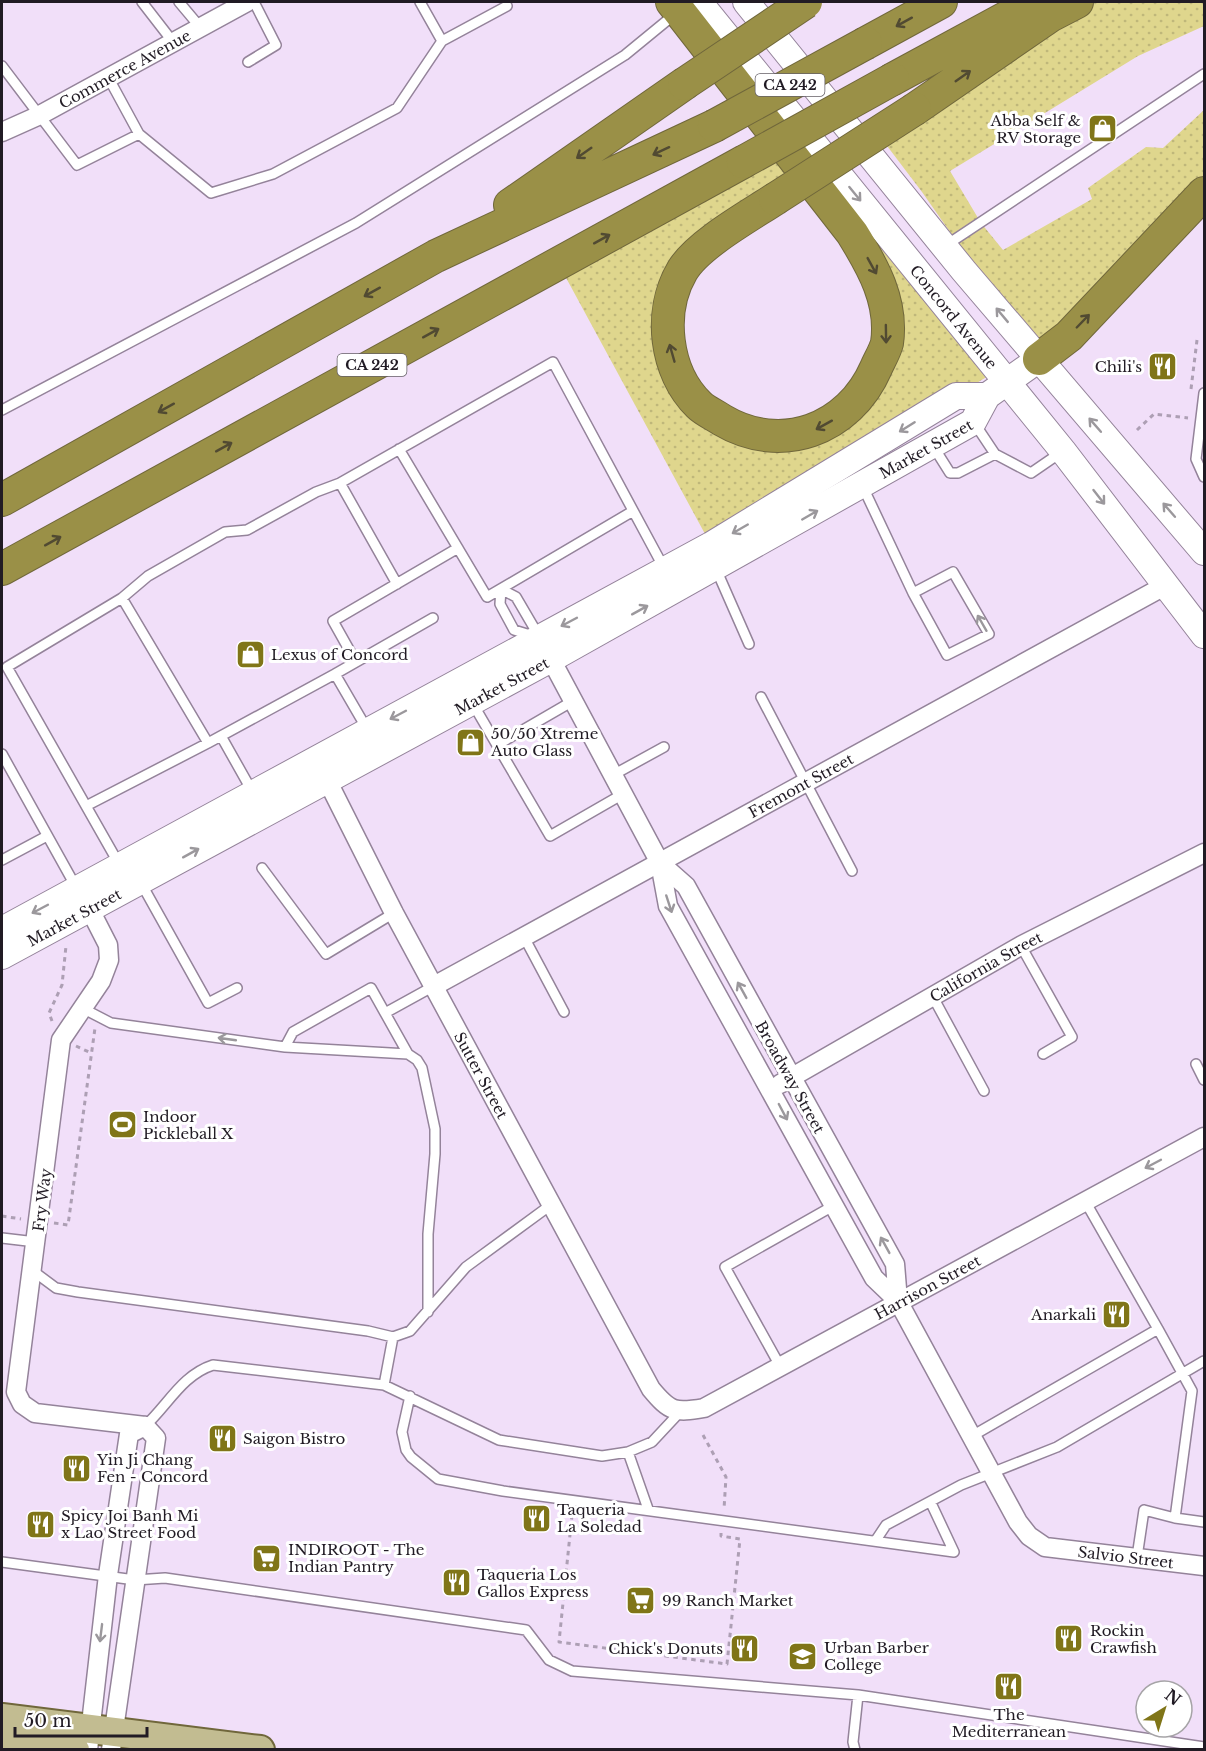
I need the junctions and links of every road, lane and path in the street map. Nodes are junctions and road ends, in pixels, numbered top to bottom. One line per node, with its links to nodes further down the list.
1 (142, 2): 16 (lane)
2 (179, 2): 14 (lane)
3 (247, 2): 14 (street, Commerce Avenue)
4 (254, 2): 17 (lane)
5 (420, 2): 15 (lane)
6 (746, 2): 27 (main road)
7 (768, 2): 25 (main road)
8 (806, 2): 26 (highway, one-way to 26, bridge)
9 (941, 2): 26 (highway, CA 242, one-way to 26, bridge)
10 (1035, 2): 51 (highway, CA 242, one-way to 10, bridge)
11 (1077, 2): 12 (highway, one-way to 11, bridge)
12 (684, 5): 30 (main road, Concord Avenue, one-way to 30); 34 (lane)
13 (507, 6): 15 (lane)
14 (200, 27): 16 (street, Commerce Avenue)
15 (442, 41): 23 (lane)
16 (173, 42): 20 (street, Commerce Avenue)
17 (248, 62)
18 (2, 66): 21 (lane)
19 (1204, 74): 25 (lane)
20 (108, 77): 21 (street, Commerce Avenue); 23 (lane)
21 (40, 115): 22 (street, Commerce Avenue); 23 (lane)
22 (2, 132)
23 (138, 134)
24 (1204, 193): 29 (highway, one-way to 24)
25 (954, 240): 27 (main road)
26 (436, 256): 46 (highway, CA 242, one-way to 46)
27 (964, 271): 29 (main road, one-way to 27)
28 (1197, 340): 32 (path)
29 (1039, 359): 30 (main road, Market Street); 49 (main road, one-way to 29)
30 (997, 389): 37 (main road, Market Street); 41 (main road, Concord Avenue); 50 (main road, Market Street, one-way to 50)
31 (1204, 393): 36 (lane)
32 (1190, 396)
33 (1189, 407): 35 (path)
34 (2, 410)
35 (1188, 418): 36 (path); 38 (path)
36 (1201, 420): 43 (lane)
37 (973, 422): 39 (main road, Market Street); 42 (lane)
38 (1137, 430)
39 (932, 446): 42 (lane); 45 (main road, Market Street)
40 (399, 449): 44 (lane); 47 (lane); 48 (lane)
41 (1063, 451): 42 (lane); 54 (main road, Concord Avenue, one-way to 54)
42 (995, 454)
43 (1204, 477)
44 (340, 483): 53 (lane); 57 (lane)
45 (862, 485): 50 (main road, Market Street, one-way to 45); 56 (lane)
46 (2, 500)
47 (633, 511): 52 (lane); 55 (lane)
48 (458, 548): 53 (lane); 55 (lane)
49 (1204, 552)
50 (710, 558): 52 (main road, Market Street); 61 (lane); 62 (main road, Market Street, one-way to 50)
51 (2, 569)
52 (665, 570): 62 (main road, Market Street, one-way to 62)
53 (397, 584): 63 (lane)
54 (1168, 584): 58 (main road); 60 (main road, Concord Avenue); 76 (street, Fremont Street)
55 (501, 589): 62 (lane); 62 (lane)
56 (913, 593): 56 (lane, one-way to 56)
57 (122, 598): 70 (lane); 79 (lane)
58 (1204, 608)
59 (433, 618): 63 (lane)
60 (1204, 635)
61 (749, 644)
62 (545, 649): 66 (street, Broadway Street); 67 (main road, Market Street); 68 (main road, Market Street, one-way to 68)
63 (356, 662): 64 (lane)
64 (335, 674): 68 (lane); 69 (lane)
65 (761, 697): 76 (lane)
66 (573, 701): 71 (lane); 75 (street, Broadway Street)
67 (472, 702): 71 (lane); 74 (main road, Market Street)
68 (369, 731): 74 (main road, Market Street)
69 (221, 736): 70 (lane); 77 (lane)
70 (208, 743): 79 (lane)
71 (497, 744): 78 (lane)
72 (664, 747): 75 (lane)
73 (2, 754): 80 (lane)
74 (321, 770): 77 (main road, Market Street); 87 (main road, Market Street, one-way to 74); 89 (street, Sutter Street)
75 (613, 775): 78 (street, Broadway Street)
76 (805, 783): 83 (street, Fremont Street); 86 (lane)
77 (253, 794): 84 (main road, Market Street)
78 (623, 794): 83 (street, Broadway Street)
79 (86, 806): 84 (lane)
80 (47, 836): 82 (lane); 88 (lane)
81 (1204, 853): 92 (street, California Street)
82 (2, 861)
83 (660, 863): 91 (street, Fremont Street); 105 (street, Broadway Street, one-way to 83); 107 (street, Broadway Street, one-way to 107)
84 (120, 866): 88 (main road, Market Street)
85 (262, 868): 89 (lane)
86 (852, 871)
87 (140, 881): 88 (main road, Market Street); 95 (lane)
88 (85, 899): 90 (main road, Market Street, one-way to 90); 93 (main road, Market Street); 97 (street, Fry Way)
89 (394, 913): 94 (street, Sutter Street)
90 (2, 930)
91 (524, 937): 94 (street, Fremont Street); 98 (lane)
92 (1021, 946): 96 (street, California Street); 103 (lane)
93 (2, 956)
94 (434, 986): 99 (lane); 111 (street, Sutter Street)
95 (237, 988)
96 (933, 997): 105 (street, California Street); 108 (lane)
97 (82, 1008): 100 (lane); 114 (street, Fry Way)
98 (564, 1012)
99 (385, 1013): 101 (lane); 102 (lane)
100 (101, 1018): 101 (lane, one-way to 100); 114 (path)
101 (285, 1047): 102 (lane)
102 (408, 1054): 119 (lane)
103 (1042, 1054)
104 (1196, 1064): 106 (lane)
105 (790, 1078): 107 (street, California Street); 118 (street, Broadway Street, one-way to 105)
106 (1204, 1080)
107 (771, 1089): 112 (street, Broadway Street, one-way to 112)
108 (984, 1091)
109 (1204, 1137): 110 (street, Harrison Street, one-way to 110)
110 (1084, 1201): 118 (street, Harrison Street); 120 (lane)
111 (553, 1203): 119 (lane); 127 (street, Sutter Street)
112 (834, 1206): 118 (street, Broadway Street); 123 (lane)
113 (2, 1216): 114 (path)
114 (39, 1221): 116 (street, Fry Way)
115 (2, 1239): 116 (lane)
116 (36, 1242): 117 (street, Fry Way)
117 (33, 1271): 121 (lane); 128 (street, Fry Way)
118 (898, 1301): 123 (street, Harrison Street); 130 (street, Broadway Street)
119 (428, 1312): 121 (lane)
120 (1158, 1329): 124 (lane); 130 (lane)
121 (393, 1337): 125 (lane)
122 (1204, 1361): 124 (lane)
123 (780, 1366): 127 (street, Harrison Street)
124 (1183, 1373): 132 (lane); 136 (lane)
125 (384, 1385): 126 (lane); 128 (lane)
126 (410, 1396): 131 (lane); 134 (lane)
127 (680, 1412): 131 (lane)
128 (146, 1426): 144 (street); 145 (street)
129 (703, 1435): 137 (path)
130 (972, 1436): 132 (street, Broadway Street)
131 (628, 1452): 134 (lane)
132 (993, 1474): 133 (lane); 140 (street, Broadway Street)
133 (931, 1503): 139 (lane); 139 (lane)
134 (648, 1509): 137 (lane)
135 (572, 1515): 137 (path)
136 (1175, 1518): 138 (lane); 141 (lane)
137 (723, 1519): 139 (lane)
138 (1204, 1522)
139 (876, 1540)
140 (1045, 1547): 141 (street, Salvio Street)
141 (1137, 1557): 143 (street, Salvio Street)
142 (2, 1562): 144 (lane)
143 (1204, 1566)
144 (108, 1575): 145 (lane); 149 (street, one-way to 149)
145 (135, 1580): 146 (lane); 149 (street)
146 (858, 1695): 150 (lane); 151 (lane)
147 (2, 1718): 149 (main road)
148 (2, 1741): 149 (main road)
149 (96, 1742): 152 (main road)
150 (852, 1747)
151 (1204, 1747)
152 (260, 1749)

